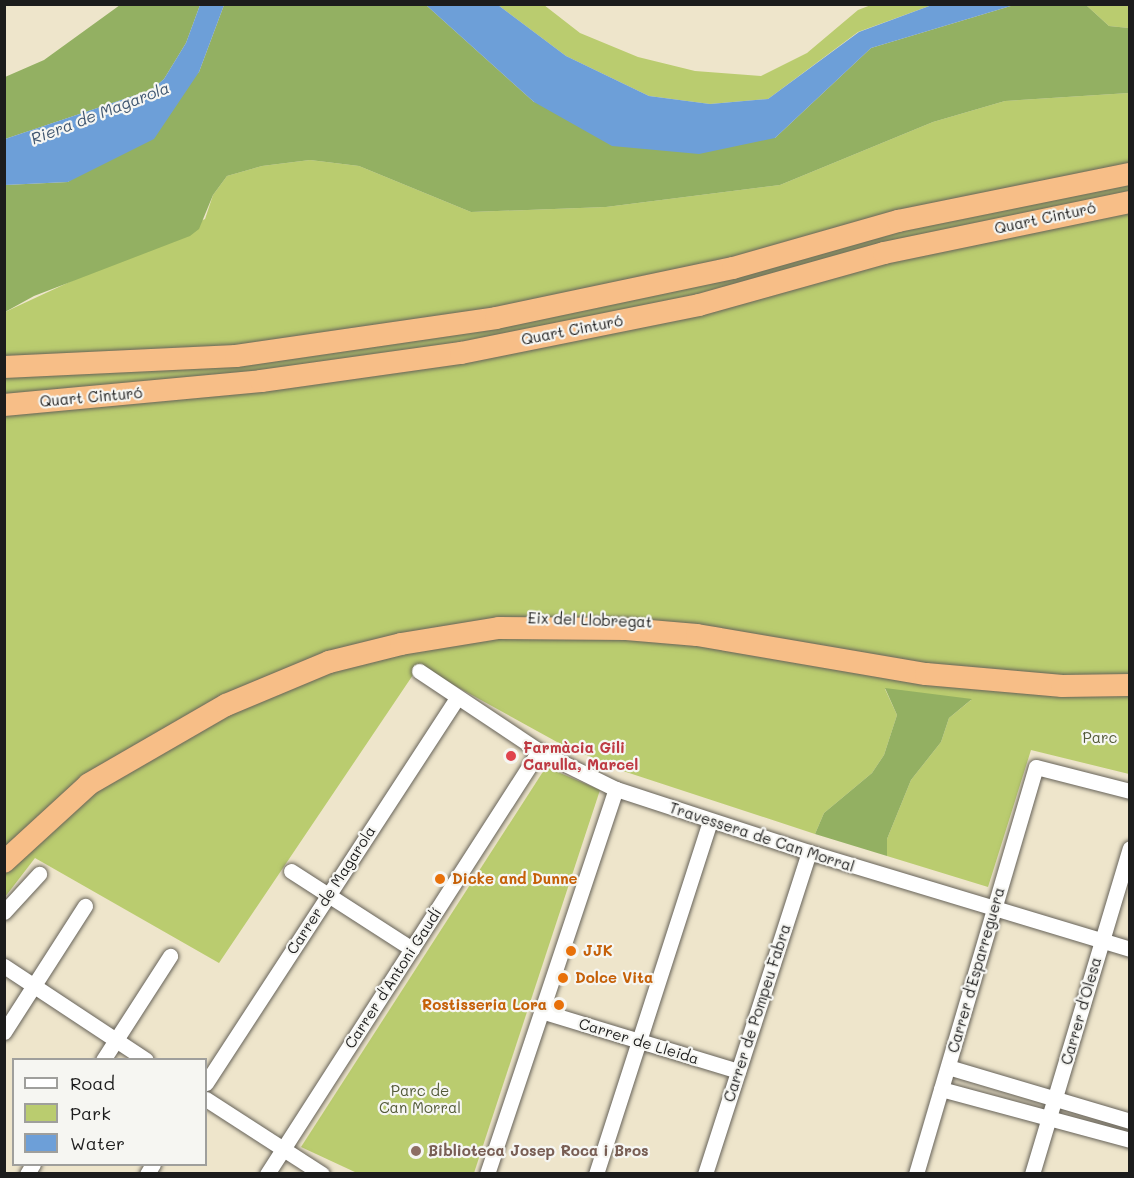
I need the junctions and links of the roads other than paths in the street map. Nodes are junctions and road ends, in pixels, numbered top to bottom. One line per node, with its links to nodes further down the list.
1 (1130, 174): 3 (highway, Quart Cinturó)
2 (1130, 202): 4 (highway, Quart Cinturó)
3 (4, 367)
4 (4, 405)
5 (419, 671): 8 (street, Travessera de Can Morral)
6 (1130, 675): 10 (highway, Eix del Llobregat)
7 (1130, 685): 10 (highway, Eix del Llobregat)
8 (457, 698): 9 (street, Travessera de Can Morral); 19 (street, Carrer de Magarola)
9 (538, 751): 11 (street, Travessera de Can Morral); 24 (street, Carrer d'Antoni Gaudí)
10 (89, 784): 16 (highway, Eix del Llobregat)
11 (616, 789): 13 (street, Travessera de Can Morral); 29 (street)
12 (1130, 791): 21 (street, Carrer d'Esparreguera)
13 (710, 821): 15 (street, Travessera de Can Morral); 32 (street)
14 (1130, 848): 23 (street, Carrer d'Olesa)
15 (809, 852): 21 (street, Travessera de Can Morral); 36 (street, Carrer de Pompeu Fabra)
16 (4, 862)
17 (291, 871): 19 (street)
18 (39, 874): 22 (street)
19 (328, 894): 24 (street); 37 (street, Carrer de Magarola)
20 (85, 906): 28 (street)
21 (994, 909): 23 (street, Travessera de Can Morral); 35 (street, Carrer d'Esparreguera)
22 (4, 912)
23 (1101, 941): 25 (street, Travessera de Can Morral); 39 (street, Carrer d'Olesa)
24 (412, 949): 44 (street, Carrer d'Antoni Gaudí)
25 (1130, 949)
26 (170, 956): 31 (street)
27 (4, 966): 28 (street)
28 (34, 986): 30 (street); 31 (street)
29 (541, 1011): 32 (street, Carrer de Lleida); 47 (street)
30 (4, 1032)
31 (116, 1040): 33 (street); 34 (street)
32 (639, 1041): 36 (street, Carrer de Lleida); 48 (street)
33 (103, 1058)
34 (144, 1058)
35 (948, 1066): 38 (street, Carrer d'Esparreguera); 39 (street)
36 (738, 1071): 49 (street, Carrer de Pompeu Fabra)
37 (207, 1081)
38 (941, 1089): 41 (street); 50 (street, Carrer d'Esparreguera)
39 (1056, 1097): 41 (street, Carrer d'Olesa); 42 (street)
40 (207, 1100): 44 (street)
41 (1048, 1116): 43 (street); 51 (street, Carrer d'Olesa)
42 (1130, 1120)
43 (1130, 1140)
44 (283, 1150): 45 (street, Carrer d'Antoni Gaudí); 46 (street)
45 (267, 1173)
46 (322, 1173)
47 (487, 1173)
48 (596, 1173)
49 (705, 1173)
50 (916, 1173)
51 (1032, 1173)

